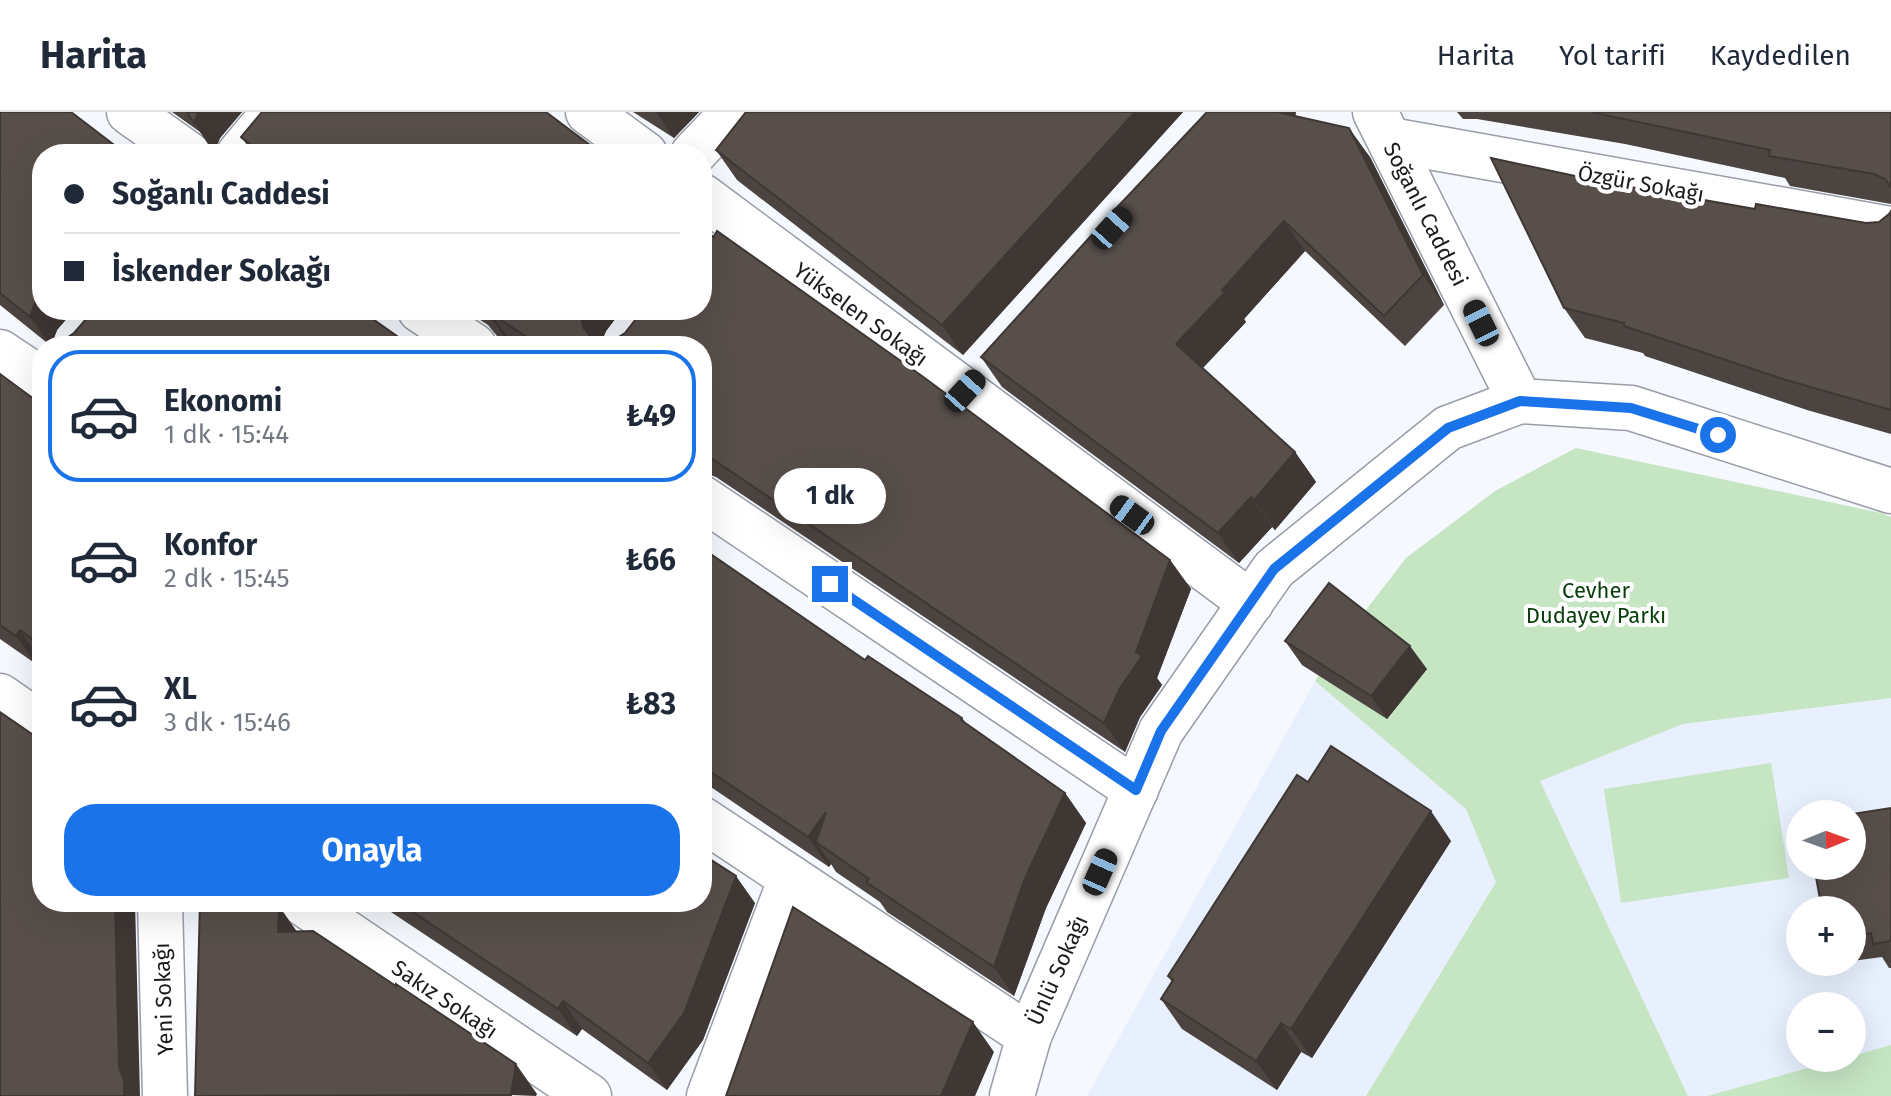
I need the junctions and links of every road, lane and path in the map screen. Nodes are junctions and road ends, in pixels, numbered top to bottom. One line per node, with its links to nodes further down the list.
1 (129, 112): 6 (street)
2 (274, 112): 7 (street)
3 (588, 112): 8 (street)
4 (733, 112): 9 (street)
5 (1382, 126): 11 (street, Özgür Sokağı); 18 (street, Soğanlı Caddesi)
6 (174, 144)
7 (247, 144)
8 (631, 144)
9 (703, 144)
10 (712, 221): 17 (street, Yükselen Sokağı)
11 (1891, 229)
12 (435, 320): 13 (street)
13 (459, 336)
14 (0, 352): 16 (street)
15 (996, 356): 17 (street)
16 (32, 373)
17 (965, 391): 21 (street, Yükselen Sokağı)
18 (1520, 401): 19 (street); 21 (street, Ünlü Sokağı)
19 (1891, 491)
20 (712, 505): 24 (street)
21 (1251, 603): 24 (street, Ünlü Sokağı)
22 (0, 696): 23 (street)
23 (32, 718)
24 (1136, 790): 29 (street, Ünlü Sokağı)
25 (712, 826): 26 (street)
26 (791, 878): 29 (street); 32 (street)
27 (160, 912): 30 (street, Yeni Sokağı)
28 (316, 912): 31 (street, Sakız Sokağı)
29 (1029, 1036): 33 (street, Ünlü Sokağı)
30 (165, 1096)
31 (589, 1096)
32 (709, 1096)
33 (1012, 1096)

